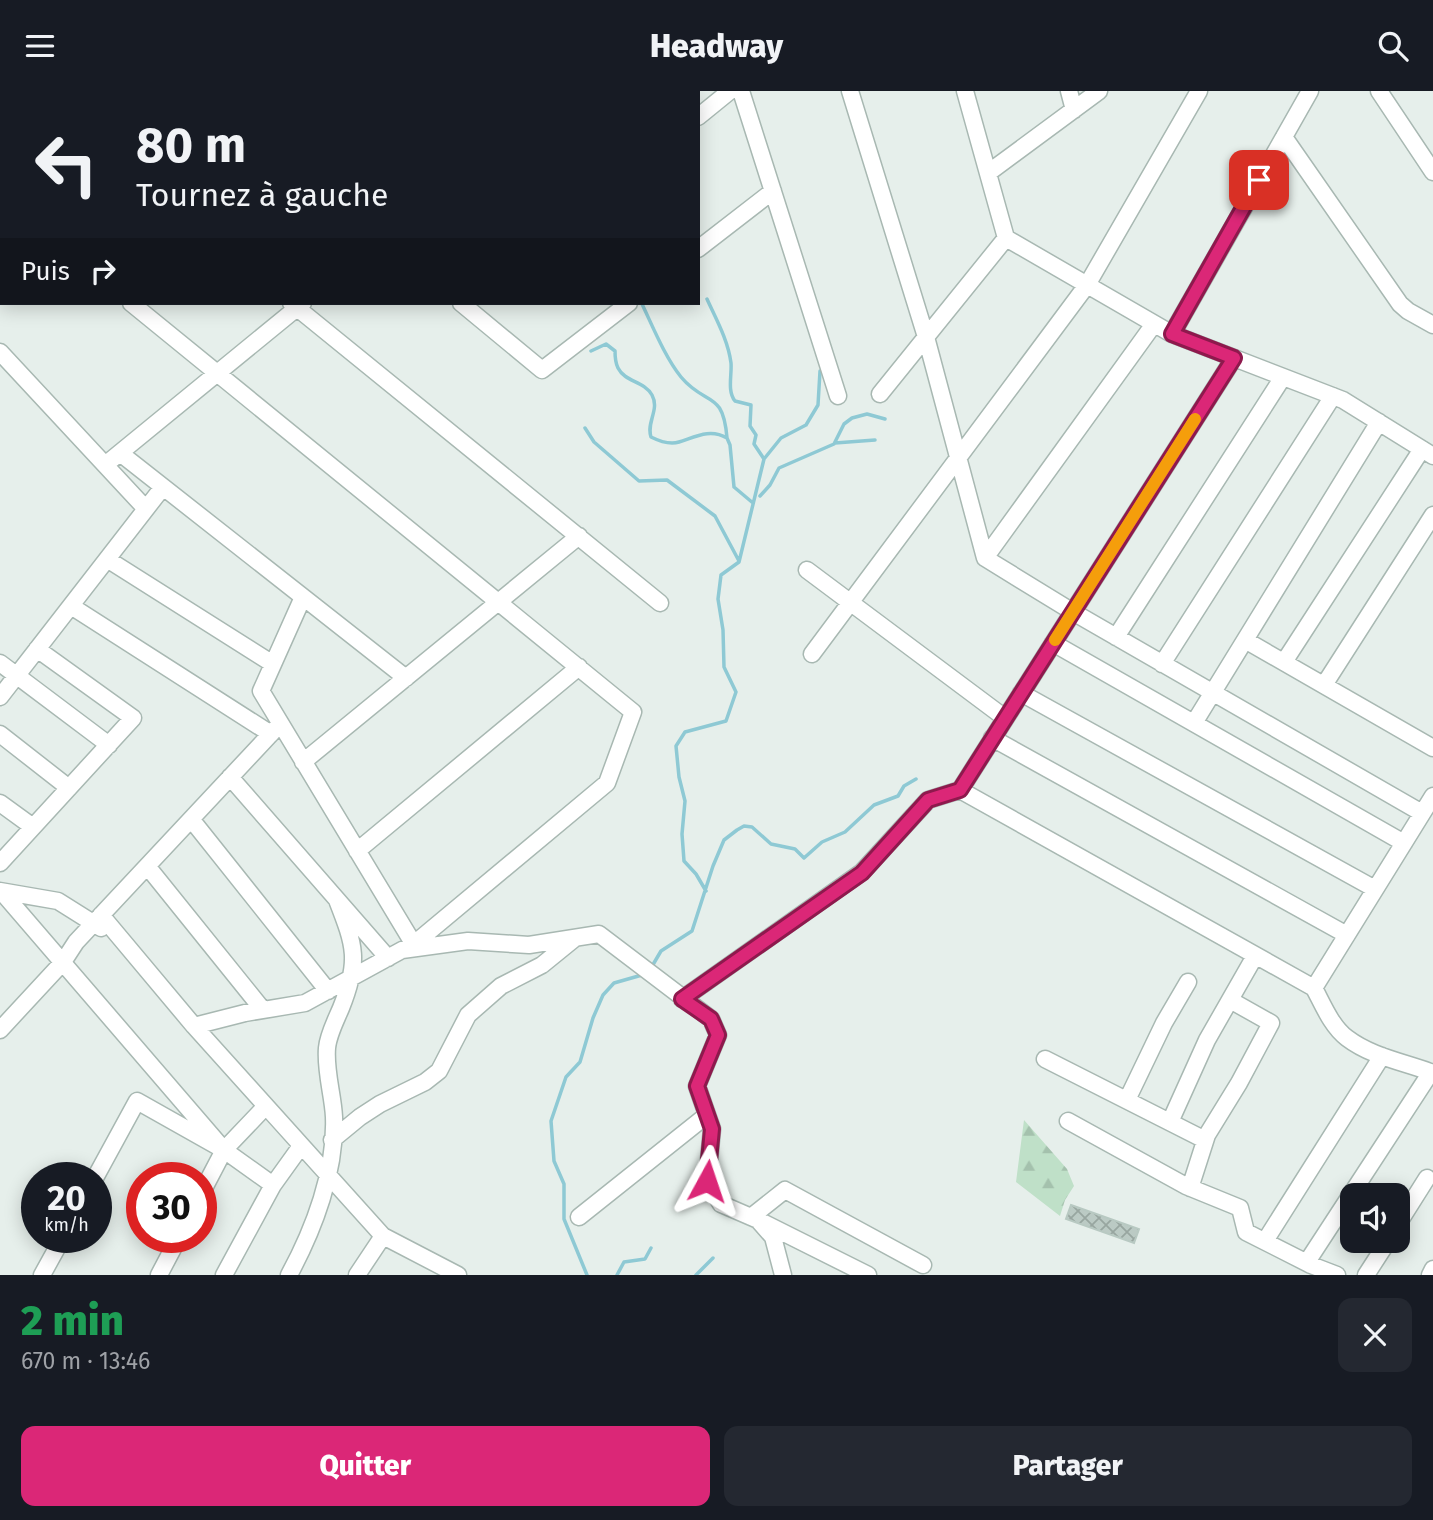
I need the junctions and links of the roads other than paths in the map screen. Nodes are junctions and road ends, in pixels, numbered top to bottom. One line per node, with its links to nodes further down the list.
1 (730, 91): 11 (street)
2 (741, 91): 15 (street)
3 (850, 91): 27 (street)
4 (965, 91): 14 (street)
5 (1069, 91): 10 (street)
6 (1099, 91): 10 (street)
7 (1199, 91): 18 (street)
8 (1310, 91): 12 (street)
9 (1379, 91): 13 (street)
10 (1074, 110): 14 (street)
11 (700, 115)
12 (1284, 137): 25 (street); 26 (street)
13 (1433, 172)
14 (988, 173): 16 (street)
15 (773, 191): 17 (street); 33 (street)
16 (1006, 238): 18 (street); 27 (street)
17 (700, 247)
18 (1087, 285): 24 (street); 38 (street)
19 (133, 305): 30 (street)
20 (296, 305): 30 (street)
21 (298, 305): 43 (street)
22 (466, 305): 23 (street)
23 (626, 305)
24 (1154, 324): 26 (street); 44 (street)
25 (1433, 325)
26 (1172, 334): 29 (street)
27 (926, 337): 32 (street); 38 (street)
28 (0, 352): 39 (street)
29 (1234, 358): 31 (street); 52 (street)
30 (218, 373): 37 (street); 48 (street)
31 (1283, 377): 34 (street); 53 (street)
32 (880, 394)
33 (838, 396)
34 (1333, 396): 35 (street); 61 (street)
35 (1379, 422): 36 (street); 54 (street)
36 (1427, 452): 59 (street)
37 (120, 453): 39 (street); 40 (street)
38 (958, 458): 44 (street); 49 (street)
39 (106, 465): 41 (street)
40 (163, 487): 41 (street); 47 (street)
41 (146, 509): 45 (street)
42 (1433, 515): 65 (street)
43 (579, 536): 48 (street); 50 (street)
44 (985, 558): 52 (street)
45 (107, 559): 51 (street); 60 (street)
46 (807, 569): 49 (street)
47 (303, 597): 60 (street); 64 (street)
48 (498, 602): 62 (street); 64 (street)
49 (851, 602): 57 (street); 69 (street)
50 (660, 603)
51 (71, 606): 56 (street); 71 (street)
52 (1073, 612): 53 (street); 55 (street)
53 (1116, 637): 61 (street)
54 (1245, 640): 59 (street); 66 (street)
55 (1053, 643): 67 (street); 70 (street)
56 (37, 649): 63 (street); 74 (street)
57 (812, 654)
58 (0, 663): 63 (street)
59 (1284, 663): 65 (street)
60 (273, 664): 71 (street)
61 (1162, 664): 66 (street)
62 (579, 667): 86 (street); 95 (street)
63 (17, 675): 68 (street); 74 (street)
64 (406, 678): 76 (street)
65 (1324, 685): 75 (street)
66 (1212, 692): 70 (street); 82 (street)
67 (1021, 693): 69 (street); 89 (street)
68 (0, 697)
69 (1005, 718): 73 (street)
70 (1194, 723): 85 (street)
71 (275, 729): 76 (street); 77 (street)
72 (0, 734): 78 (street)
73 (992, 738): 79 (street); 93 (street)
74 (109, 745): 78 (street)
75 (1433, 748)
76 (303, 762): 86 (street)
77 (230, 777): 83 (street); 91 (street)
78 (69, 789): 84 (street)
79 (960, 790): 96 (street); 103 (street)
80 (1433, 796): 82 (street)
81 (0, 803): 84 (street)
82 (1422, 813): 85 (street)
83 (191, 820): 88 (street); 102 (street)
84 (33, 827): 87 (street)
85 (1404, 843): 89 (street)
86 (357, 851): 95 (street)
87 (0, 863)
88 (147, 866): 92 (street); 105 (street)
89 (1375, 889): 93 (street)
90 (1, 892): 92 (street); 98 (street)
91 (337, 900): 97 (street); 99 (street)
92 (97, 919): 98 (street); 106 (street)
93 (1347, 935): 101 (street)
94 (576, 937): 95 (street); 103 (street); 116 (street)
95 (415, 946): 97 (street)
96 (1255, 955): 101 (street); 104 (street)
97 (388, 958): 99 (street)
98 (63, 962): 107 (street); 119 (street)
99 (352, 979): 102 (street); 116 (street)
100 (1188, 982): 111 (street)
101 (1314, 988): 108 (street)
102 (328, 991): 105 (street)
103 (682, 999): 113 (street)
104 (1230, 1000): 115 (street); 117 (street)
105 (262, 1010): 106 (street)
106 (194, 1026): 112 (street)
107 (0, 1030)
108 (1382, 1056): 110 (street); 130 (street)
109 (1045, 1059): 111 (street)
110 (1432, 1073): 134 (street)
111 (1126, 1100): 115 (street)
112 (265, 1107): 118 (street); 119 (street)
113 (707, 1115): 127 (street); 128 (street)
114 (1068, 1121): 125 (street)
115 (1170, 1122): 117 (street)
116 (332, 1140): 122 (street)
117 (1205, 1140): 125 (street)
118 (301, 1146): 122 (street); 124 (street)
119 (224, 1150): 120 (street); 121 (street); 124 (street)
120 (104, 1162)
121 (217, 1163)
122 (328, 1176): 129 (street); 140 (street)
123 (1427, 1178): 126 (street)
124 (273, 1185): 139 (street)
125 (1190, 1188): 130 (street)
126 (1410, 1205)
127 (579, 1217)
128 (754, 1219): 135 (street); 143 (street); 144 (street)
129 (383, 1236): 141 (street); 142 (street)
130 (1265, 1241): 134 (street)
131 (54, 1253): 137 (street)
132 (171, 1253): 138 (street)
133 (1380, 1253): 146 (street)
134 (1307, 1262): 145 (street)
135 (923, 1265)
136 (1433, 1269): 147 (street)
137 (42, 1275)
138 (159, 1275)
139 (224, 1275)
140 (289, 1275)
141 (357, 1275)
142 (458, 1275)
143 (783, 1275)
144 (868, 1275)
145 (1337, 1275)
146 (1366, 1275)
147 (1430, 1275)

